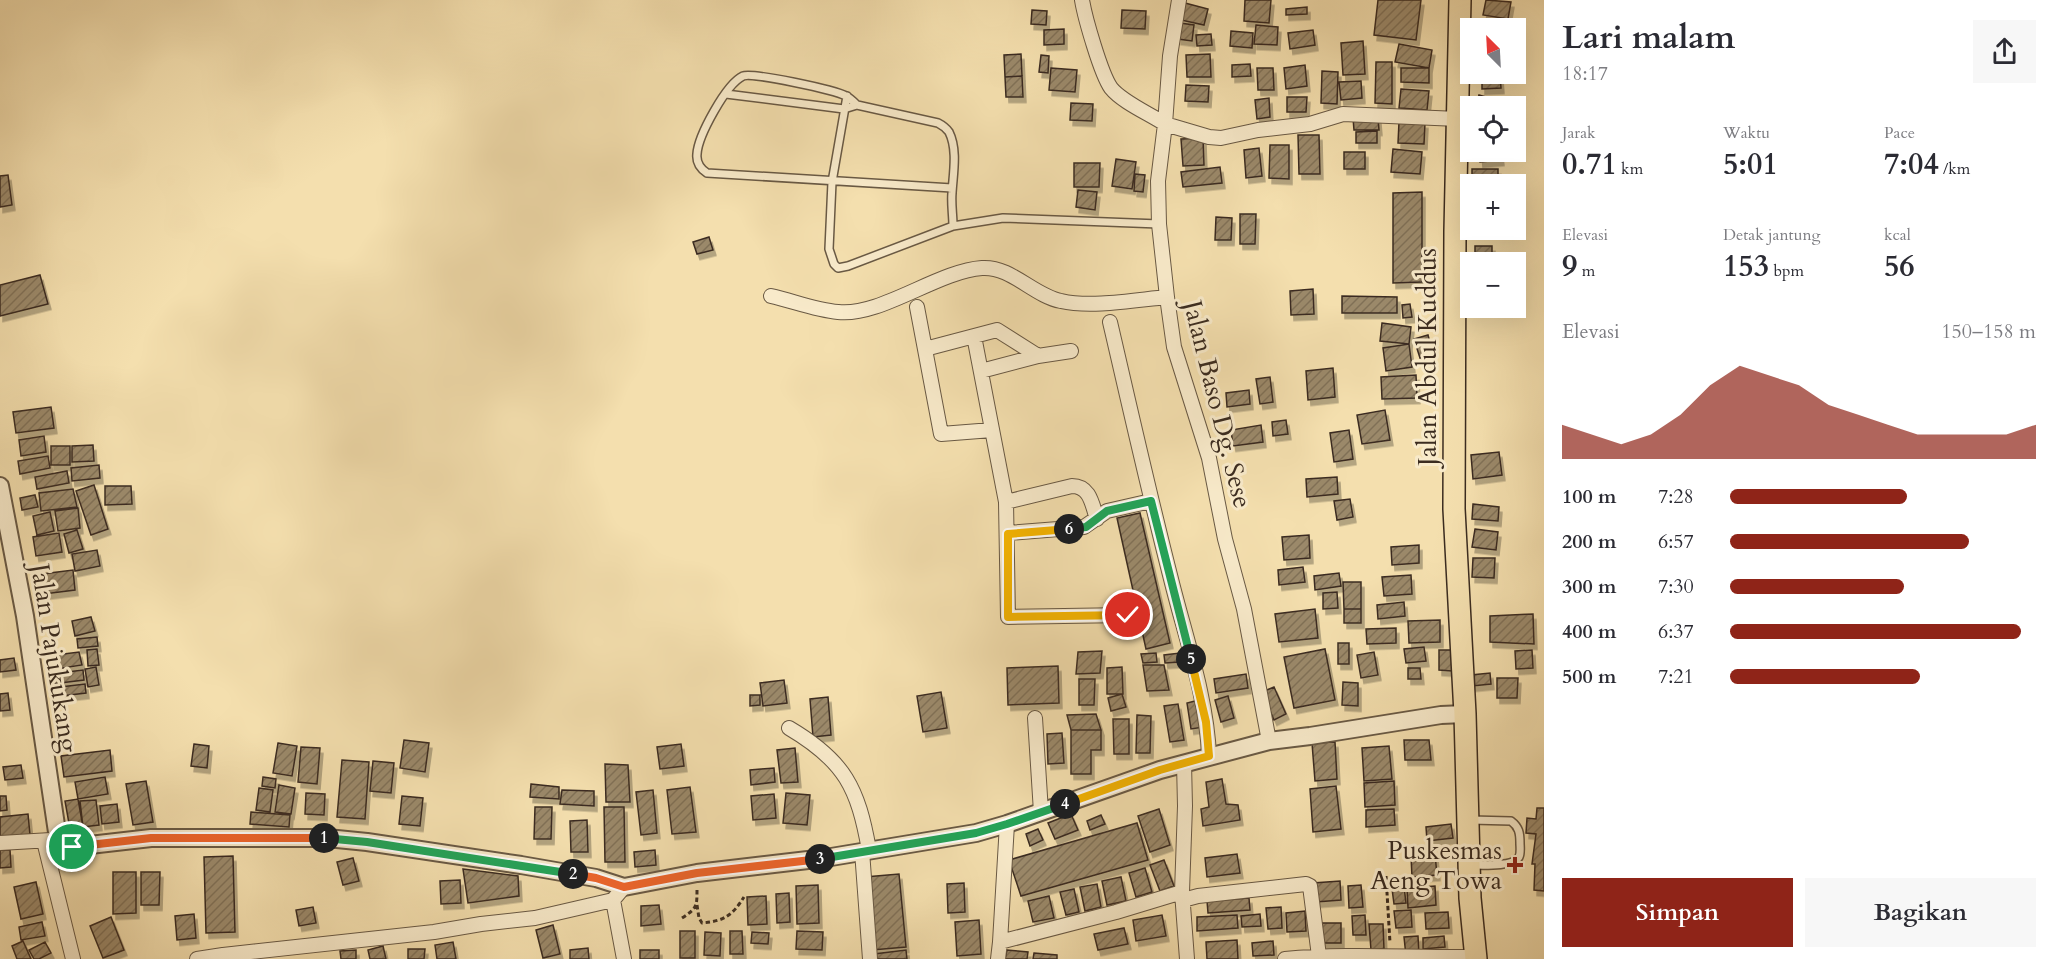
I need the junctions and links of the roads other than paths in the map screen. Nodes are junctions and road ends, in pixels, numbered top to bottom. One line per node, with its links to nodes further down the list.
1 (1082, 0): 9 (street)
2 (1179, 0): 9 (street, Jalan Baso Dg. Sese)
3 (1460, 0): 8 (main road, Jalan Abdul Kuddus)
4 (726, 94): 5 (lane); 7 (lane); 10 (lane)
5 (847, 96): 6 (lane); 7 (lane)
6 (857, 105): 7 (lane); 11 (lane)
7 (844, 109): 10 (lane)
8 (1458, 119): 9 (street); 30 (main road, Jalan Abdul Kuddus)
9 (1165, 124): 12 (street, Jalan Baso Dg. Sese)
10 (832, 182): 11 (lane); 13 (lane)
11 (952, 188): 13 (lane)
12 (1159, 224): 13 (lane); 15 (street, Jalan Baso Dg. Sese)
13 (953, 226)
14 (771, 296): 15 (street)
15 (1167, 297): 33 (street, Jalan Baso Dg. Sese)
16 (917, 308): 19 (street)
17 (1110, 322): 25 (street)
18 (974, 336): 19 (street); 21 (street); 22 (street)
19 (925, 349): 23 (street)
20 (1071, 351): 21 (street)
21 (1038, 356): 22 (street)
22 (981, 371): 23 (street)
23 (992, 430): 26 (street)
24 (0, 486): 39 (street, Jalan Pajukukang)
25 (1151, 501): 27 (street); 34 (street)
26 (1006, 502): 27 (street); 28 (street)
27 (1097, 519): 28 (street)
28 (1008, 534): 29 (street)
29 (1128, 615)
30 (1465, 714): 33 (street); 37 (main road, Jalan Abdul Kuddus)
31 (1035, 718): 36 (street)
32 (789, 728): 41 (street)
33 (1269, 741): 34 (street)
34 (1209, 756): 35 (street)
35 (1184, 763): 36 (street); 44 (street)
36 (1041, 812): 38 (street)
37 (1468, 820): 42 (main road, Jalan Abdul Kuddus); 42 (lane)
38 (1007, 824): 41 (street); 46 (street)
39 (52, 840): 40 (street); 43 (street); 50 (street)
40 (0, 843)
41 (865, 851): 43 (street); 53 (street)
42 (1470, 865): 49 (main road, Jalan Abdul Kuddus)
43 (624, 887): 45 (street)
44 (1182, 896): 46 (street); 47 (street); 55 (street)
45 (613, 900): 48 (street); 52 (street)
46 (1000, 942): 54 (street)
47 (1319, 956): 49 (street); 56 (street)
48 (224, 957): 51 (street)
49 (1476, 958)
50 (73, 959)
51 (197, 959)
52 (624, 959)
53 (870, 959)
54 (998, 959)
55 (1187, 959)
56 (1285, 959)

